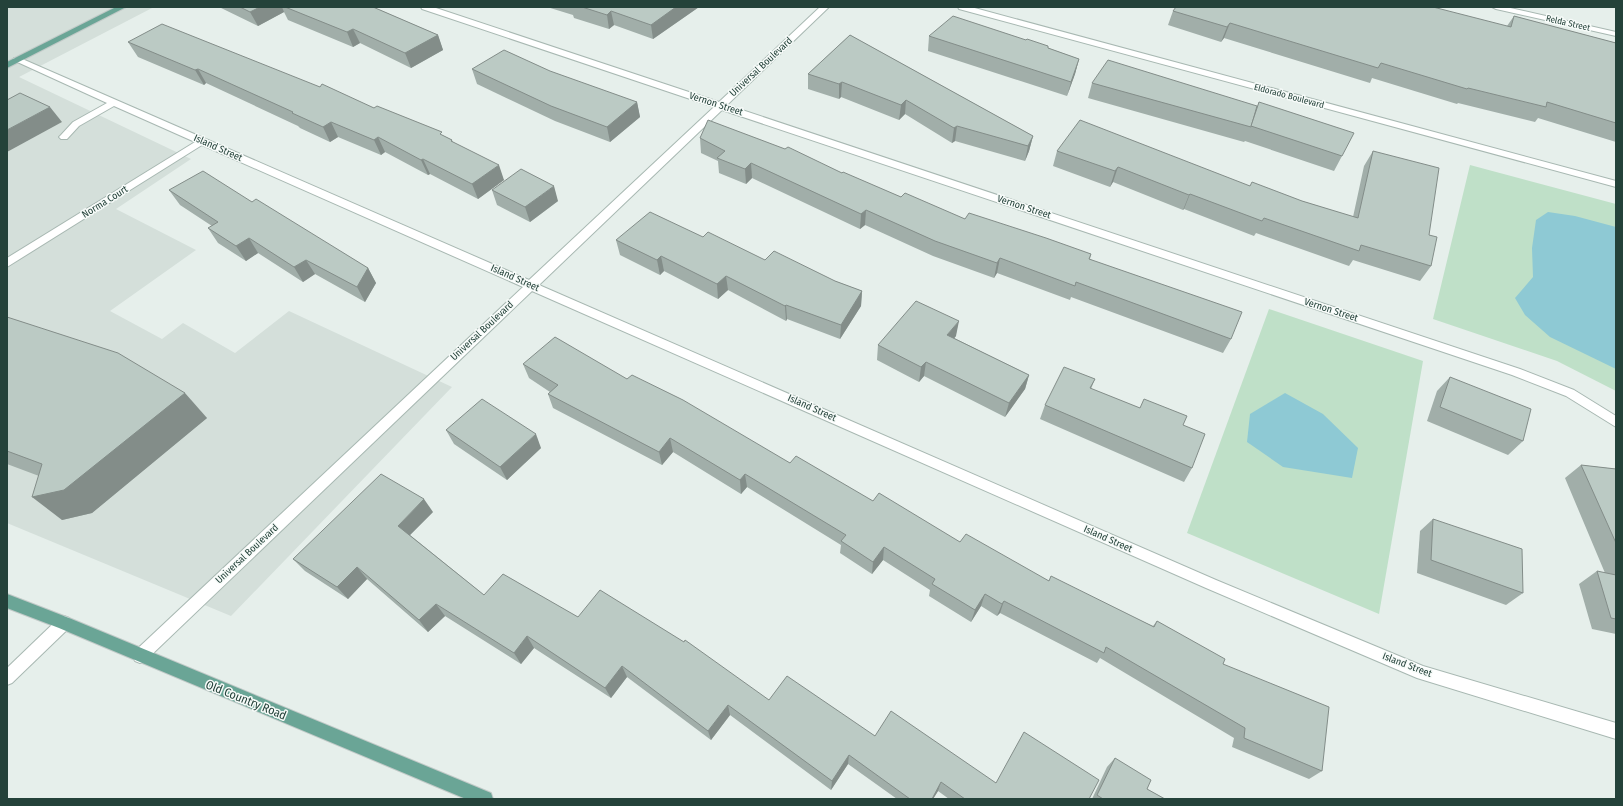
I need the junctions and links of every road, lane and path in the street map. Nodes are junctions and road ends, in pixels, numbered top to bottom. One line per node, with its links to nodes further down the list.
1 (122, 7): 7 (main road)
2 (425, 7): 10 (street, Vernon Street)
3 (825, 7): 10 (street, Universal Boulevard)
4 (962, 7): 13 (street, Eldorado Boulevard)
5 (1496, 7): 6 (street, Relda Street)
6 (1616, 34)
7 (17, 60): 8 (main road); 9 (street, Island Street)
8 (7, 65)
9 (114, 102): 11 (street); 12 (street, Island Street)
10 (720, 106): 15 (street, Universal Boulevard); 16 (street, Vernon Street)
11 (64, 137)
12 (202, 141): 14 (street, Norma Court); 15 (street, Island Street)
13 (1616, 184)
14 (7, 263)
15 (531, 284): 19 (street, Universal Boulevard); 21 (street, Island Street)
16 (1616, 422)
17 (7, 601): 18 (main road, Old Country Road)
18 (64, 623): 19 (main road, Old Country Road); 20 (street)
19 (140, 656): 22 (main road, Old Country Road)
20 (7, 678)
21 (1616, 730)
22 (485, 799)

